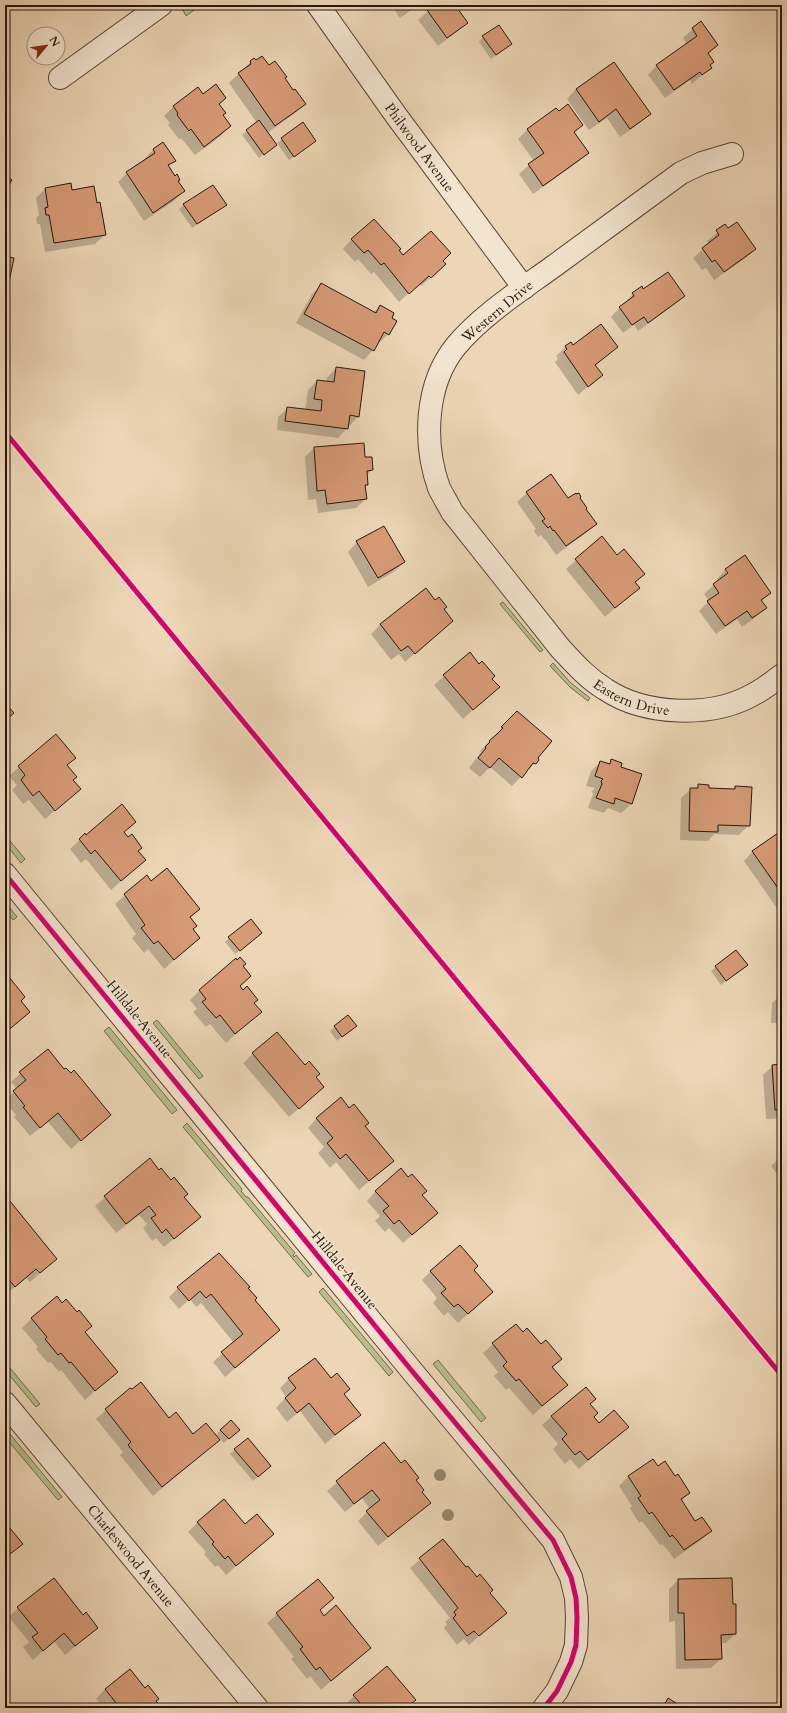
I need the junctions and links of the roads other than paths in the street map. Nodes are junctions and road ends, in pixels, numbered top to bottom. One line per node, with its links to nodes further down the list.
1 (161, 5): 3 (street)
2 (318, 5): 5 (street, Philwood Avenue)
3 (60, 78)
4 (732, 154): 5 (street, Western Drive)
5 (524, 288): 6 (street, Western Drive)
6 (516, 592): 7 (street, Eastern Drive)
7 (780, 681)
8 (5, 874): 11 (street, Hilldale Avenue)
9 (5, 1403): 10 (street, Charleswood Avenue)
10 (257, 1708)
11 (544, 1708)

